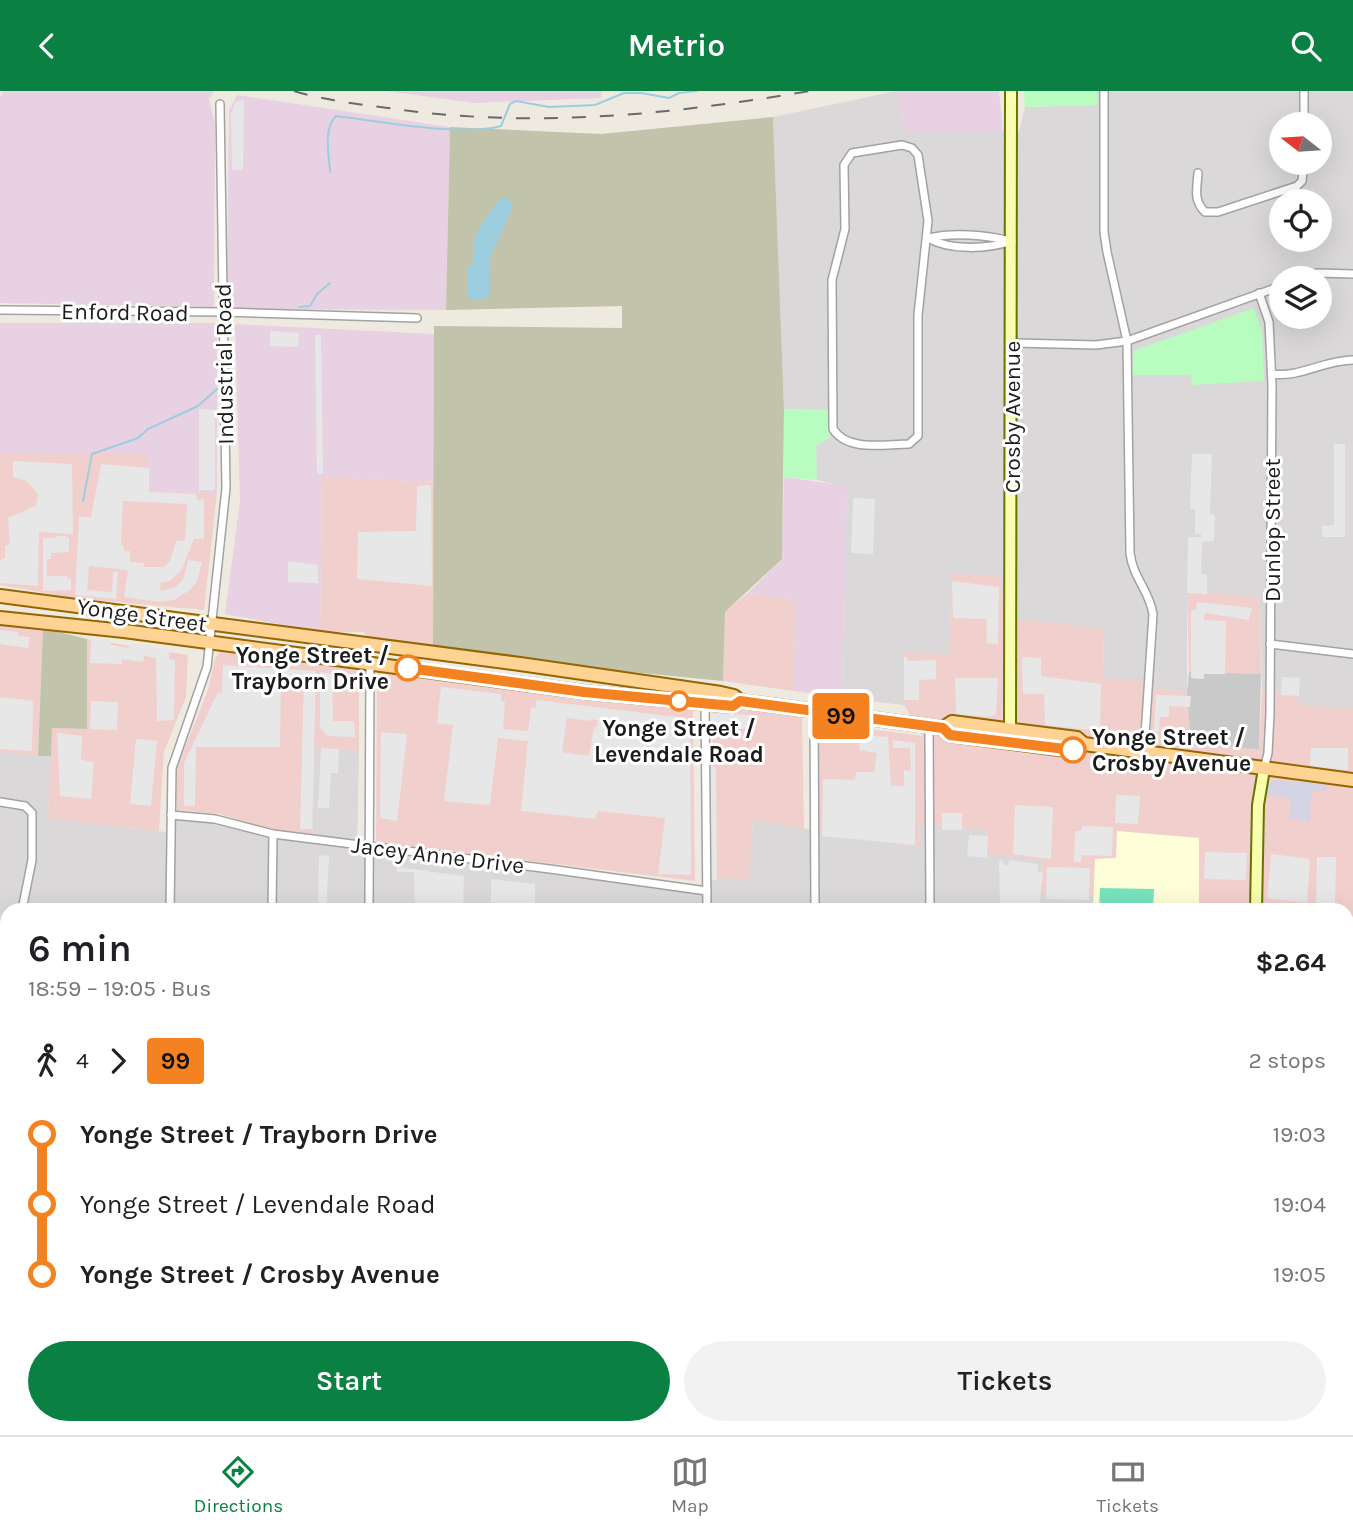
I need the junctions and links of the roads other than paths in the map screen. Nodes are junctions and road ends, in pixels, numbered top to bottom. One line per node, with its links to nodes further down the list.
1 (1011, 91): 10 (street, Crosby Avenue)
2 (1104, 91): 19 (street)
3 (1304, 91): 5 (street)
4 (220, 104): 17 (street, Industrial Road)
5 (1304, 112)
6 (1198, 173): 7 (street)
7 (1303, 175)
8 (967, 237): 9 (street); 10 (street); 11 (street)
9 (928, 238): 9 (street); 11 (street)
10 (1012, 241): 11 (street); 20 (street, Crosby Avenue)
11 (967, 246)
12 (1332, 274): 13 (street)
13 (1353, 274)
14 (1269, 290): 15 (street)
15 (1259, 293): 19 (street); 22 (street, Dunlop Street)
16 (0, 310): 17 (street, Enford Road)
17 (224, 313): 18 (street, Enford Road); 25 (street, Industrial Road)
18 (417, 318)
19 (1127, 341): 20 (street); 34 (street)
20 (1012, 343): 33 (street, Crosby Avenue)
21 (1353, 361): 22 (street)
22 (1272, 374): 27 (street, Dunlop Street)
23 (0, 596): 25 (main road, Yonge Street)
24 (0, 618): 26 (main road, Yonge Street)
25 (212, 624): 26 (street, Industrial Road); 30 (main road, Yonge Street)
26 (210, 643): 29 (main road, Yonge Street); 38 (street, Industrial Road)
27 (1270, 644): 28 (street); 35 (street, Dunlop Street)
28 (1353, 654)
29 (370, 663): 30 (main road, Yonge Street); 40 (street)
30 (705, 697): 31 (main road, Yonge Street); 41 (street)
31 (814, 712): 32 (main road, Yonge Street); 47 (street)
32 (929, 727): 33 (main road, Yonge Street); 48 (street)
33 (1010, 736): 34 (main road, Yonge Street)
34 (1144, 751): 35 (main road, Yonge Street)
35 (1264, 769): 36 (main road, Yonge Street); 49 (street)
36 (1353, 780)
37 (0, 802): 42 (street)
38 (171, 815): 39 (street, Jacey Anne Drive); 43 (street, Industrial Road)
39 (273, 834): 40 (street, Jacey Anne Drive); 44 (street)
40 (370, 847): 41 (street, Jacey Anne Drive); 45 (street)
41 (707, 891): 46 (street)
42 (23, 903)
43 (170, 903)
44 (272, 903)
45 (369, 903)
46 (707, 903)
47 (814, 903)
48 (930, 903)
49 (1256, 903)

